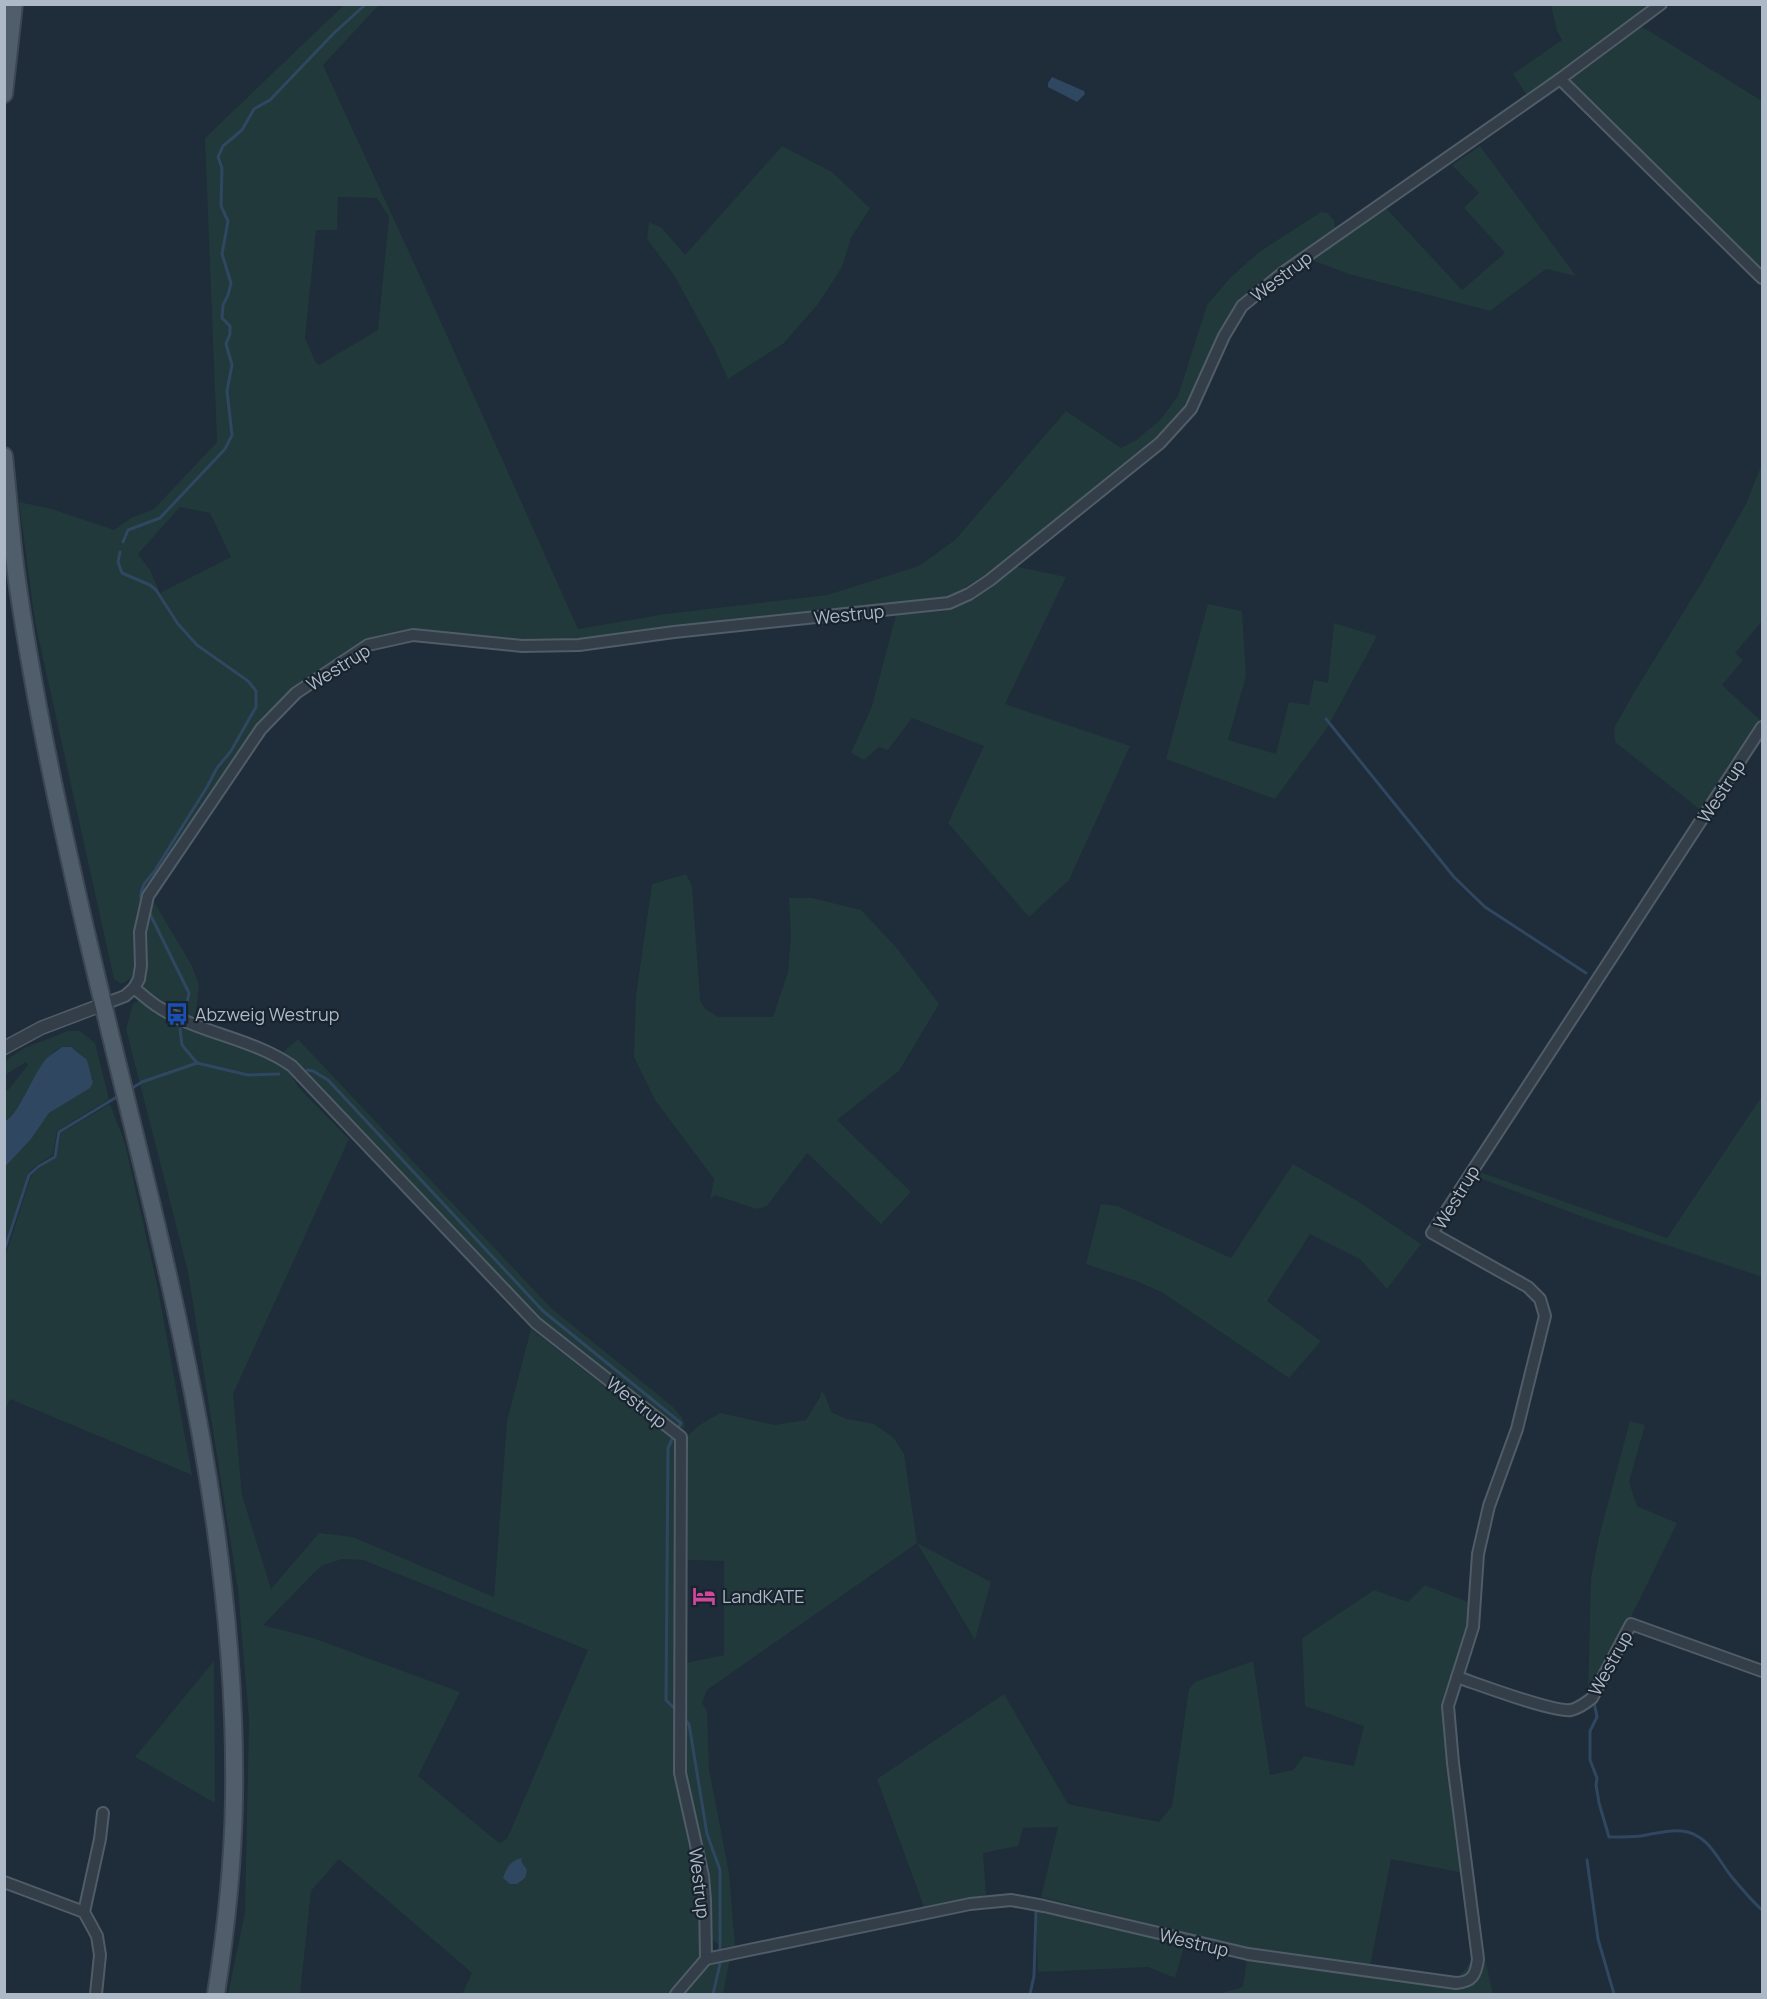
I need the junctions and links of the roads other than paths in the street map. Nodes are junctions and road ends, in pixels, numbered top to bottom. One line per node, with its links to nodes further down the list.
1 (14, 4): 4 (main road)
2 (1660, 4): 3 (street, Westrup)
3 (1560, 79): 5 (street); 8 (street, Westrup)
4 (4, 94)
5 (1762, 278)
6 (4, 456): 9 (main road)
7 (1762, 727): 12 (street, Westrup)
8 (134, 988): 9 (street); 16 (street, Westrup)
9 (104, 1004): 10 (street); 18 (main road)
10 (4, 1048)
11 (1762, 1671): 12 (street, Westrup)
12 (1456, 1677): 16 (street, Westrup)
13 (104, 1813): 15 (street)
14 (4, 1882): 15 (street)
15 (84, 1912): 17 (street)
16 (706, 1959): 19 (street)
17 (96, 1995)
18 (216, 1995)
19 (676, 1995)

